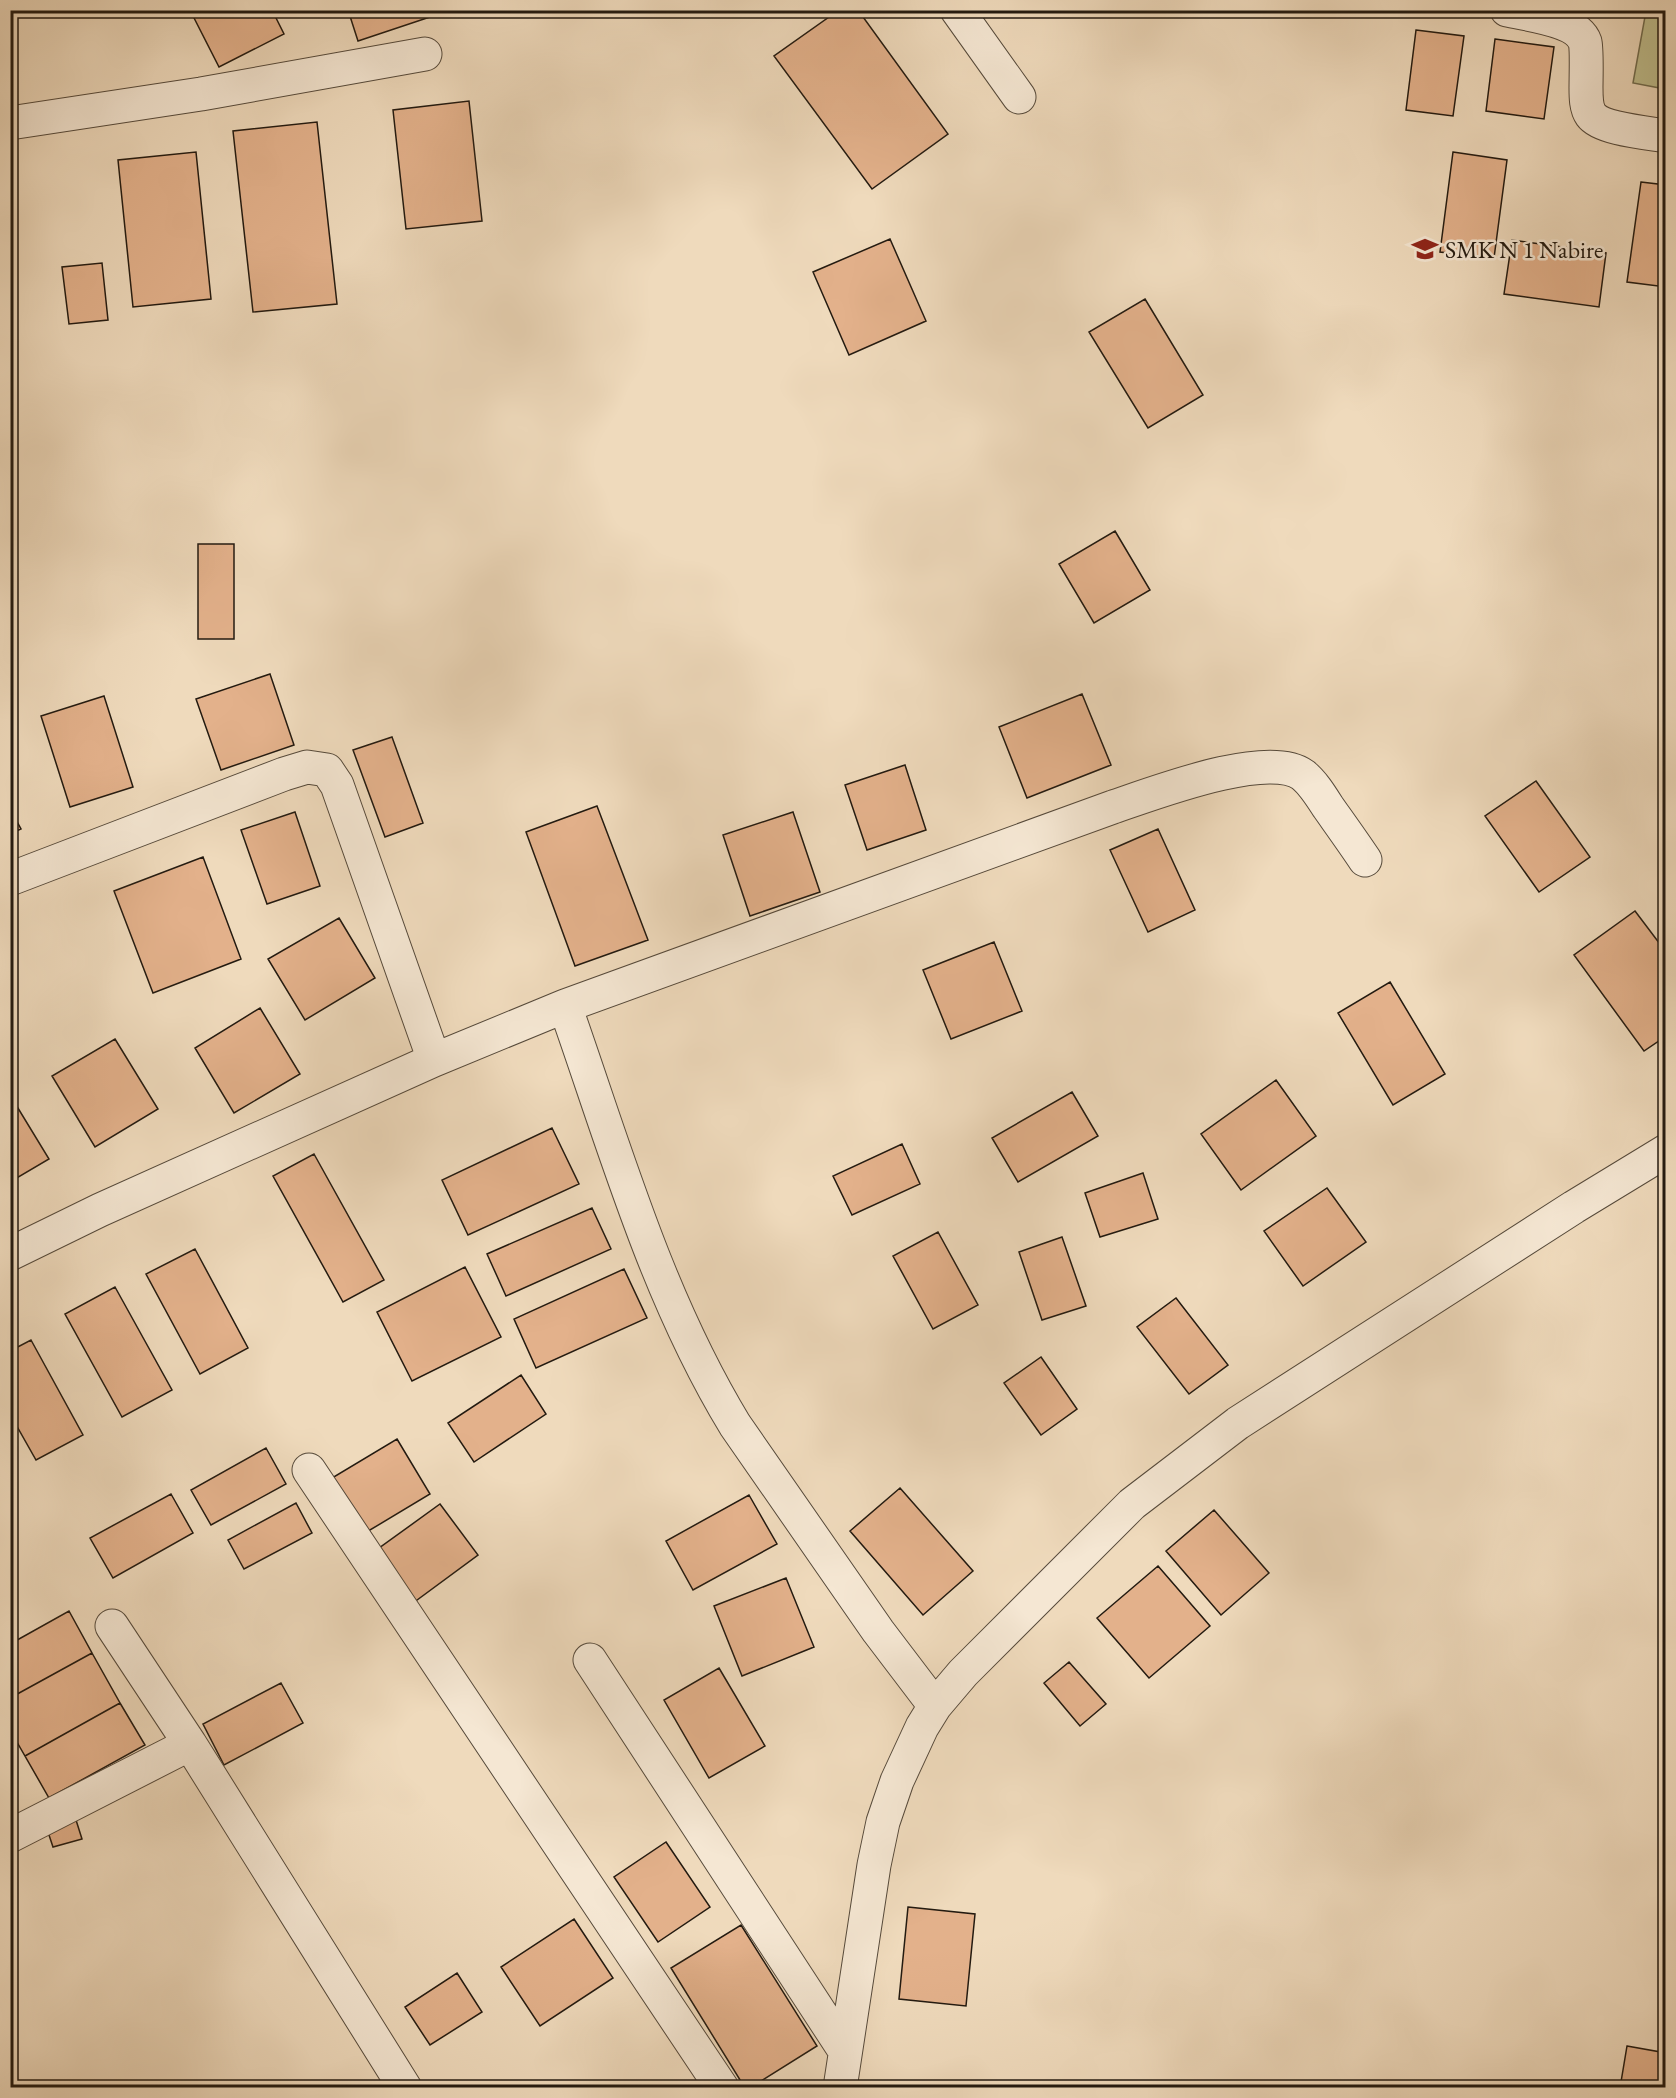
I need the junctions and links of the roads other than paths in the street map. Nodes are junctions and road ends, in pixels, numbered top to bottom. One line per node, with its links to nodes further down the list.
1 (957, 10): 4 (street)
2 (1507, 10): 6 (street)
3 (425, 54): 5 (street)
4 (1019, 97)
5 (10, 123)
6 (1665, 136)
7 (1365, 860): 9 (street)
8 (10, 879): 10 (street)
9 (566, 1006): 10 (street); 16 (street)
10 (434, 1060): 12 (street)
11 (1665, 1151): 16 (street)
12 (10, 1254)
13 (309, 1470): 21 (street)
14 (112, 1626): 17 (street)
15 (590, 1660): 19 (street)
16 (935, 1706): 19 (street)
17 (190, 1744): 18 (street); 20 (street)
18 (10, 1836)
19 (845, 2051): 22 (street)
20 (405, 2088)
21 (722, 2088)
22 (840, 2088)

